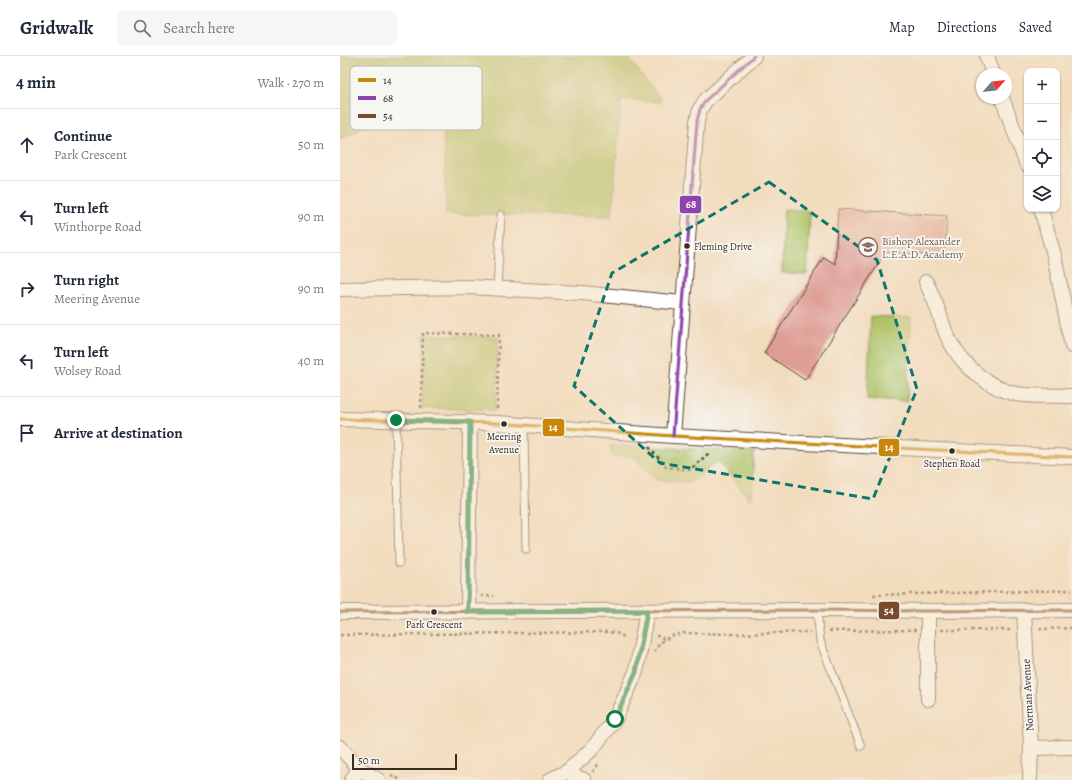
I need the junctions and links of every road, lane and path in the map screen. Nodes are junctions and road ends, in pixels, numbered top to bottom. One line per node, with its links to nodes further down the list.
1 (754, 56): 11 (street)
2 (987, 56): 3 (street)
3 (991, 68)
4 (1004, 104): 5 (street)
5 (1024, 158)
6 (1042, 212): 12 (street)
7 (501, 215): 9 (lane)
8 (926, 282): 13 (street)
9 (497, 288): 10 (street); 11 (street)
10 (340, 289)
11 (682, 303): 21 (street)
12 (1072, 346)
13 (1072, 396)
14 (340, 419): 15 (street)
15 (396, 420): 16 (street); 25 (lane)
16 (420, 421): 17 (street); 18 (path)
17 (470, 422): 18 (street); 32 (street)
18 (497, 423): 19 (street)
19 (524, 426): 20 (street); 24 (lane)
20 (637, 434): 21 (street); 22 (path)
21 (672, 436): 22 (street)
22 (725, 439): 23 (street)
23 (1072, 457)
24 (526, 549)
25 (398, 562)
26 (817, 610): 29 (street); 30 (street); 36 (lane)
27 (1024, 610): 28 (street); 30 (street); 35 (street, Norman Avenue)
28 (1072, 610)
29 (647, 611): 32 (street); 47 (street)
30 (928, 611): 34 (street)
31 (340, 612): 32 (street)
32 (468, 612)
33 (1072, 628): 35 (path)
34 (928, 630): 35 (path); 36 (path); 40 (street)
35 (1025, 630): 44 (street, Norman Avenue)
36 (819, 631): 39 (path); 41 (lane)
37 (340, 635): 38 (path)
38 (626, 639)
39 (651, 657)
40 (928, 699)
41 (861, 746)
42 (340, 747): 46 (street)
43 (1072, 747): 44 (street)
44 (1031, 748): 50 (street, Norman Avenue)
45 (602, 758): 47 (path)
46 (356, 774): 48 (street)
47 (579, 776): 49 (street)
48 (378, 780)
49 (550, 780)
50 (1030, 780)

